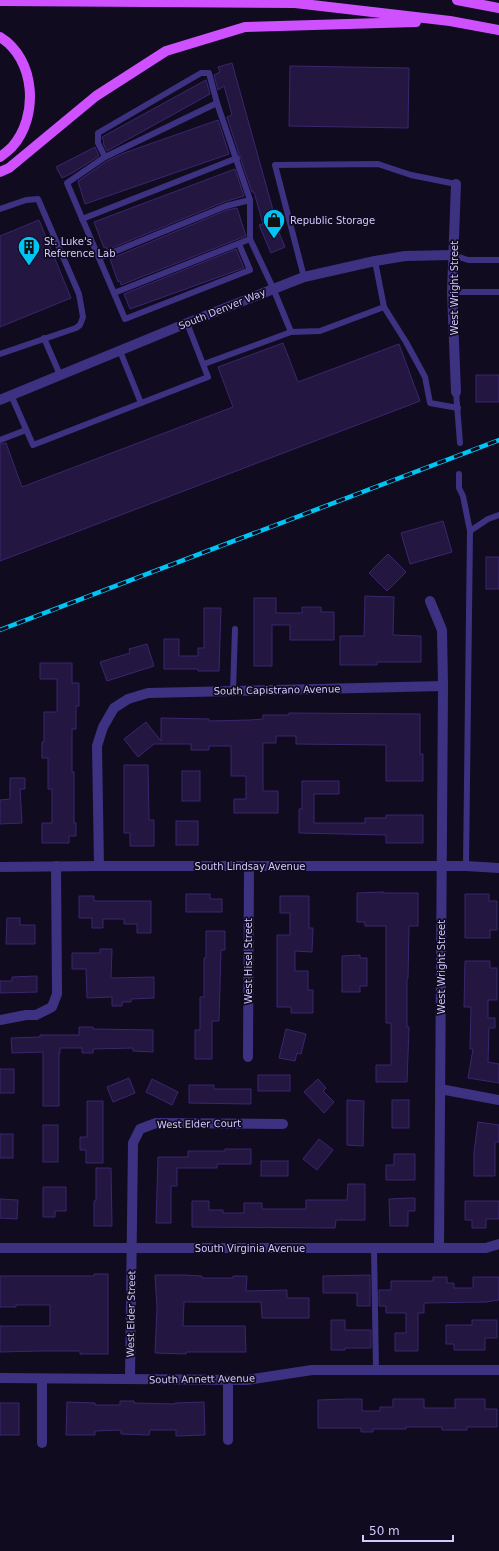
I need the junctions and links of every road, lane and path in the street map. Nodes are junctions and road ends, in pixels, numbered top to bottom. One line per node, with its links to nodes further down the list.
1 (457, 0): 3 (main road)
2 (0, 1): 4 (main road)
3 (499, 8)
4 (450, 21): 5 (main road); 11 (main road)
5 (499, 30)
6 (0, 38): 8 (main road)
7 (218, 103): 9 (lane); 9 (lane); 10 (lane)
8 (0, 157)
9 (105, 157): 15 (lane)
10 (237, 158): 13 (lane); 15 (lane)
11 (0, 172)
12 (456, 184): 18 (street, West Wright Street); 22 (lane)
13 (250, 200): 16 (lane); 19 (lane)
14 (0, 209): 30 (lane)
15 (82, 219): 19 (lane)
16 (250, 239): 17 (lane); 23 (lane)
17 (239, 244): 26 (lane); 26 (lane)
18 (453, 255): 20 (lane); 21 (street, South Denver Way); 24 (street, West Wright Street)
19 (99, 258): 26 (lane)
20 (499, 260)
21 (375, 261): 22 (street, South Denver Way); 27 (lane)
22 (304, 277): 23 (street, South Denver Way)
23 (273, 288): 28 (street, South Denver Way); 29 (lane)
24 (452, 292): 25 (lane); 35 (street, West Wright Street)
25 (499, 292)
26 (114, 293)
27 (384, 307): 29 (lane); 39 (lane)
28 (187, 323): 31 (street, South Denver Way); 33 (lane)
29 (291, 332): 33 (lane)
30 (44, 338): 32 (lane); 34 (lane)
31 (120, 351): 34 (street, South Denver Way); 38 (lane)
32 (0, 354)
33 (204, 364): 38 (lane)
34 (60, 376): 36 (street, South Denver Way)
35 (456, 392): 39 (lane)
36 (11, 395): 37 (street, South Denver Way); 40 (lane)
37 (0, 400)
38 (141, 403): 40 (lane)
39 (458, 408): 42 (lane)
40 (26, 430): 41 (lane)
41 (0, 440)
42 (460, 443)
43 (459, 474): 45 (lane)
44 (499, 515): 45 (lane)
45 (470, 531): 54 (lane)
46 (430, 601): 48 (street, West Wright Street)
47 (235, 629): 49 (lane)
48 (443, 686): 49 (street, South Capistrano Avenue); 53 (street, West Wright Street)
49 (233, 692): 51 (street, South Capistrano Avenue)
50 (56, 866): 51 (street, South Lindsay Avenue); 55 (street, South Lindsay Avenue); 57 (street)
51 (99, 866): 52 (street, South Lindsay Avenue)
52 (249, 866): 53 (street, South Lindsay Avenue); 58 (street, West Hisel Street)
53 (442, 866): 54 (street, South Lindsay Avenue); 59 (street, West Wright Street)
54 (466, 866): 56 (street, South Lindsay Avenue)
55 (0, 867)
56 (499, 868)
57 (0, 1020)
58 (248, 1057)
59 (440, 1089): 60 (street); 66 (street, West Wright Street)
60 (499, 1100)
61 (283, 1124): 64 (street, West Elder Court)
62 (499, 1244): 66 (street, South Virginia Avenue)
63 (0, 1248): 64 (street, South Virginia Avenue)
64 (132, 1248): 65 (street, South Virginia Avenue); 71 (street, West Elder Street)
65 (374, 1248): 66 (street, South Virginia Avenue); 67 (lane)
66 (439, 1248)
67 (376, 1370): 68 (street, South Annett Avenue); 72 (street, South Annett Avenue)
68 (499, 1370)
69 (0, 1378): 70 (street, South Annett Avenue)
70 (42, 1379): 71 (street, South Annett Avenue); 74 (street)
71 (130, 1379): 72 (street, South Annett Avenue)
72 (228, 1380): 73 (street)
73 (228, 1440)
74 (42, 1443)

